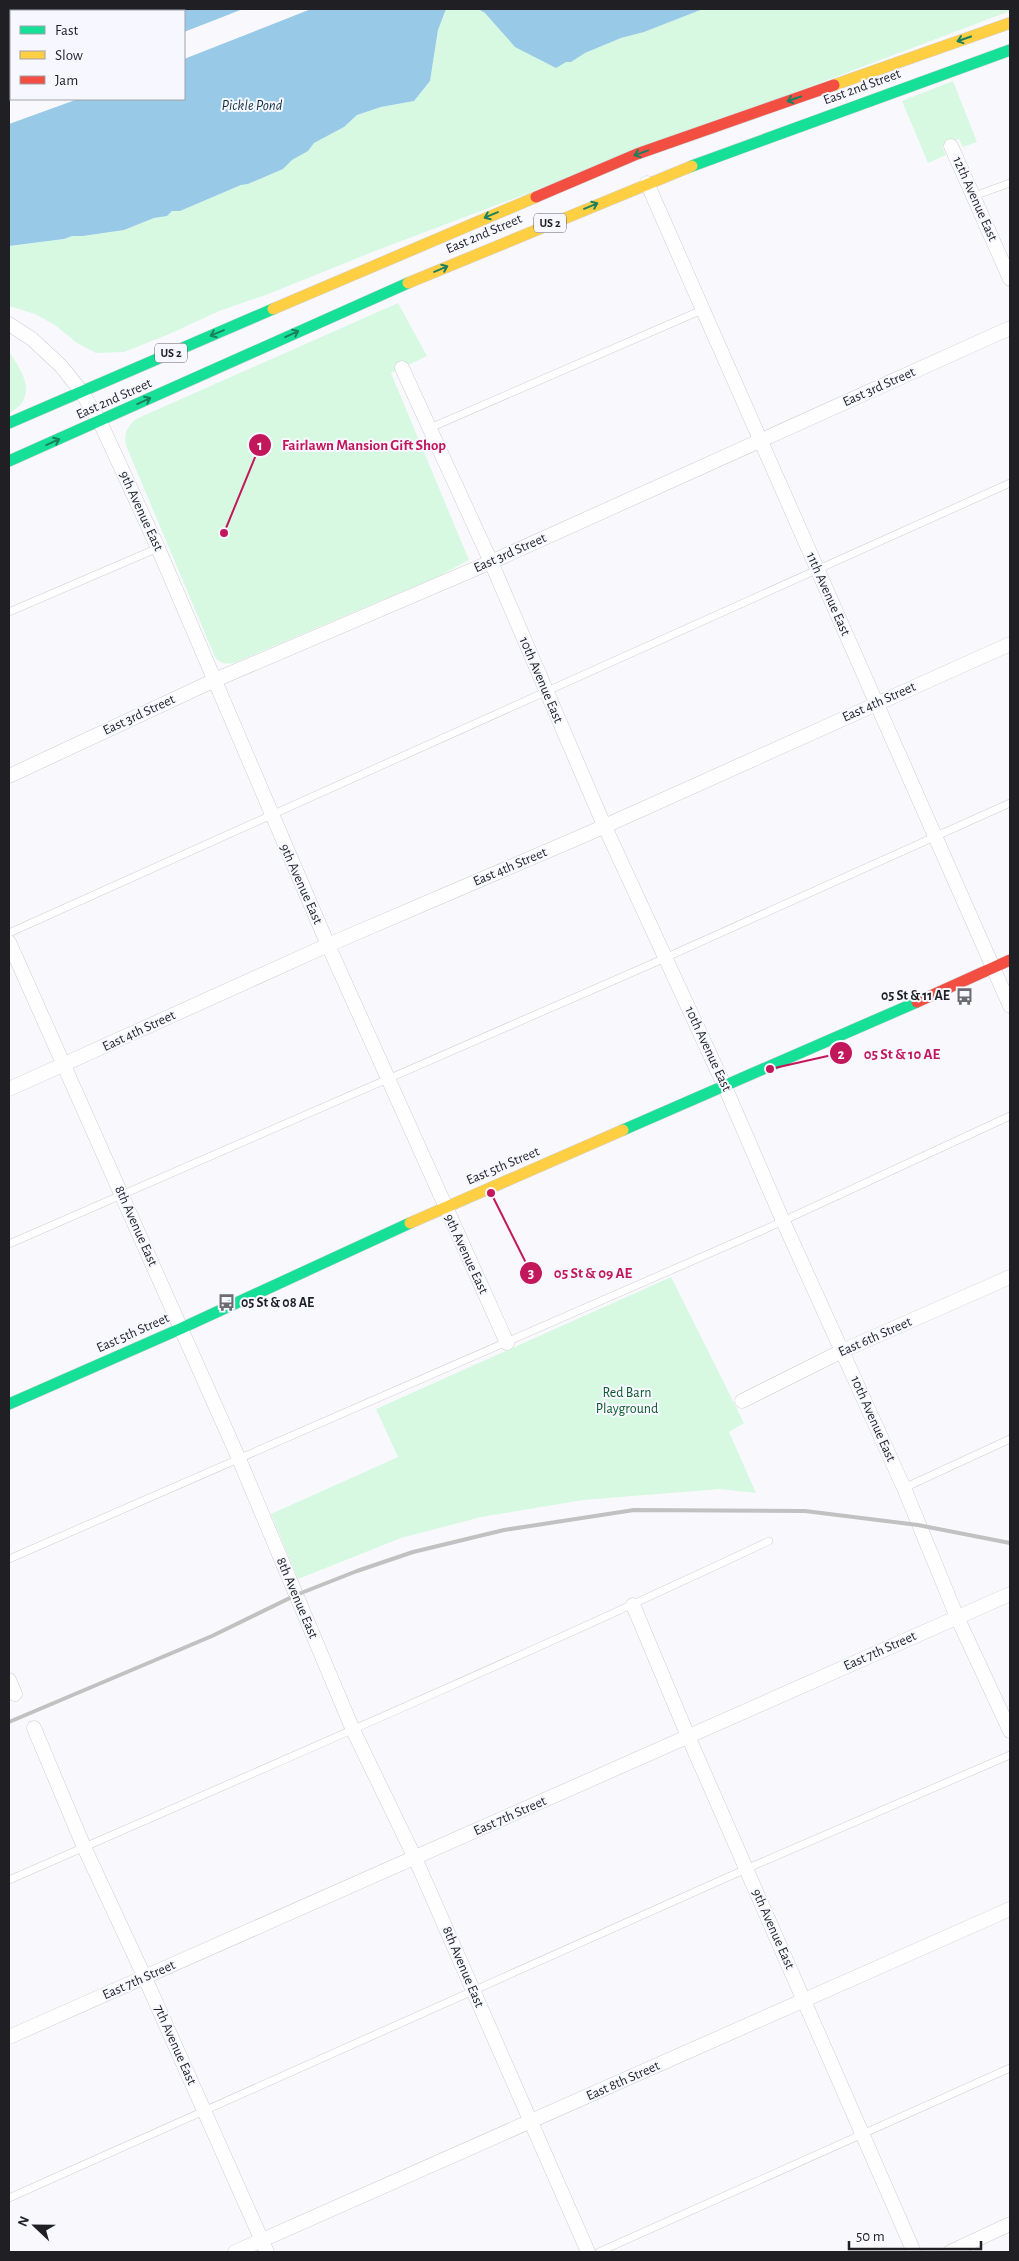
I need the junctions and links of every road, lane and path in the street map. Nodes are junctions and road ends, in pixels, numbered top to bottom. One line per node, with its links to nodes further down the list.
1 (1010, 23): 12 (main road, East 2nd Street / US 2, one-way to 12)
2 (1010, 50): 4 (main road, East 2nd Street / US 2)
3 (952, 146): 6 (street, 12th Avenue East)
4 (647, 183): 8 (street, 11th Avenue East); 13 (main road, East 2nd Street / US 2, one-way to 4)
5 (1010, 183): 6 (lane)
6 (974, 196): 7 (street, 12th Avenue East)
7 (1010, 279)
8 (702, 310): 15 (lane); 16 (street, 11th Avenue East)
9 (9, 324): 12 (street, 9th Avenue East)
10 (1010, 328): 16 (street, East 3rd Street)
11 (402, 368): 15 (street, 10th Avenue East)
12 (81, 391): 13 (street, 9th Avenue East); 14 (main road, East 2nd Street / US 2)
13 (100, 422): 17 (main road, East 2nd Street / US 2, one-way to 13); 19 (street, 9th Avenue East)
14 (9, 424)
15 (430, 428): 20 (street, 10th Avenue East)
16 (760, 440): 20 (street, East 3rd Street); 21 (street, 11th Avenue East)
17 (9, 461)
18 (1010, 483): 21 (lane)
19 (158, 548): 22 (lane); 24 (street, 9th Avenue East)
20 (491, 562): 24 (street, East 3rd Street); 25 (street, 10th Avenue East)
21 (818, 570): 25 (lane); 26 (street, 11th Avenue East)
22 (9, 612)
23 (1010, 644): 26 (street, East 4th Street)
24 (215, 680): 27 (street, East 3rd Street); 29 (street, 9th Avenue East)
25 (546, 691): 29 (lane); 30 (street, 10th Avenue East)
26 (876, 703): 30 (street, East 4th Street); 31 (street, 11th Avenue East)
27 (9, 776)
28 (1010, 803): 31 (lane)
29 (271, 816): 32 (lane); 34 (street, 9th Avenue East)
30 (604, 825): 34 (street, East 4th Street); 35 (street, 10th Avenue East)
31 (936, 836): 35 (lane); 37 (street, 11th Avenue East)
32 (9, 933)
33 (9, 942): 39 (street, 8th Avenue East)
34 (328, 945): 39 (street, East 4th Street); 40 (street, 9th Avenue East)
35 (665, 958): 40 (lane); 41 (street, 10th Avenue East)
36 (1010, 960): 37 (main road, East 5th Street)
37 (995, 967): 38 (street, 11th Avenue East); 41 (main road, East 5th Street)
38 (1010, 1006)
39 (63, 1065): 42 (street, East 4th Street); 44 (street, 8th Avenue East)
40 (387, 1079): 44 (lane); 45 (street, 9th Avenue East)
41 (725, 1087): 45 (main road, East 5th Street); 46 (street, 10th Avenue East)
42 (9, 1089)
43 (1010, 1116): 46 (lane)
44 (121, 1195): 47 (lane); 49 (street, 8th Avenue East)
45 (444, 1208): 49 (main road, East 5th Street); 50 (street, 9th Avenue East)
46 (783, 1220): 50 (lane); 51 (street, 10th Avenue East)
47 (9, 1244)
48 (1010, 1277): 51 (street, East 6th Street)
49 (182, 1328): 53 (main road, East 5th Street); 55 (street, 8th Avenue East)
50 (507, 1343): 55 (lane)
51 (842, 1351): 52 (street, East 6th Street); 56 (street, 10th Avenue East)
52 (742, 1401)
53 (9, 1404)
54 (1010, 1439): 56 (lane)
55 (239, 1460): 58 (lane); 65 (street, 8th Avenue East)
56 (904, 1488): 61 (street, 10th Avenue East)
57 (768, 1541): 60 (lane)
58 (9, 1559)
59 (1010, 1594): 61 (street, East 7th Street)
60 (633, 1605): 65 (lane); 67 (street, 9th Avenue East)
61 (957, 1617): 66 (street, 10th Avenue East); 67 (street, East 7th Street)
62 (9, 1680): 63 (street)
63 (15, 1694)
64 (34, 1728): 69 (street, 7th Avenue East)
65 (353, 1730): 69 (lane); 70 (street, 8th Avenue East)
66 (1010, 1730)
67 (688, 1736): 70 (street, East 7th Street); 71 (street, 9th Avenue East)
68 (1010, 1755): 71 (lane)
69 (84, 1847): 72 (lane); 74 (street, 7th Avenue East)
70 (416, 1858): 74 (street, East 7th Street); 75 (street, 8th Avenue East)
71 (746, 1869): 75 (lane); 76 (street, 9th Avenue East)
72 (9, 1880)
73 (1010, 1909): 76 (street, East 8th Street)
74 (145, 1978): 77 (street, East 7th Street); 79 (street, 7th Avenue East)
75 (473, 1990): 79 (lane); 80 (street, 8th Avenue East)
76 (804, 2000): 80 (street, East 8th Street); 81 (street, 9th Avenue East)
77 (9, 2037)
78 (1010, 2068): 81 (lane)
79 (204, 2110): 82 (lane); 84 (street, 7th Avenue East)
80 (530, 2122): 84 (street, East 8th Street); 86 (street, 8th Avenue East)
81 (862, 2133): 87 (lane); 88 (street, 9th Avenue East)
82 (9, 2198)
83 (1010, 2224): 89 (street)
84 (264, 2246): 85 (street, East 8th Street)
85 (234, 2252)
86 (588, 2252)
87 (599, 2252)
88 (914, 2252)
89 (950, 2252)

